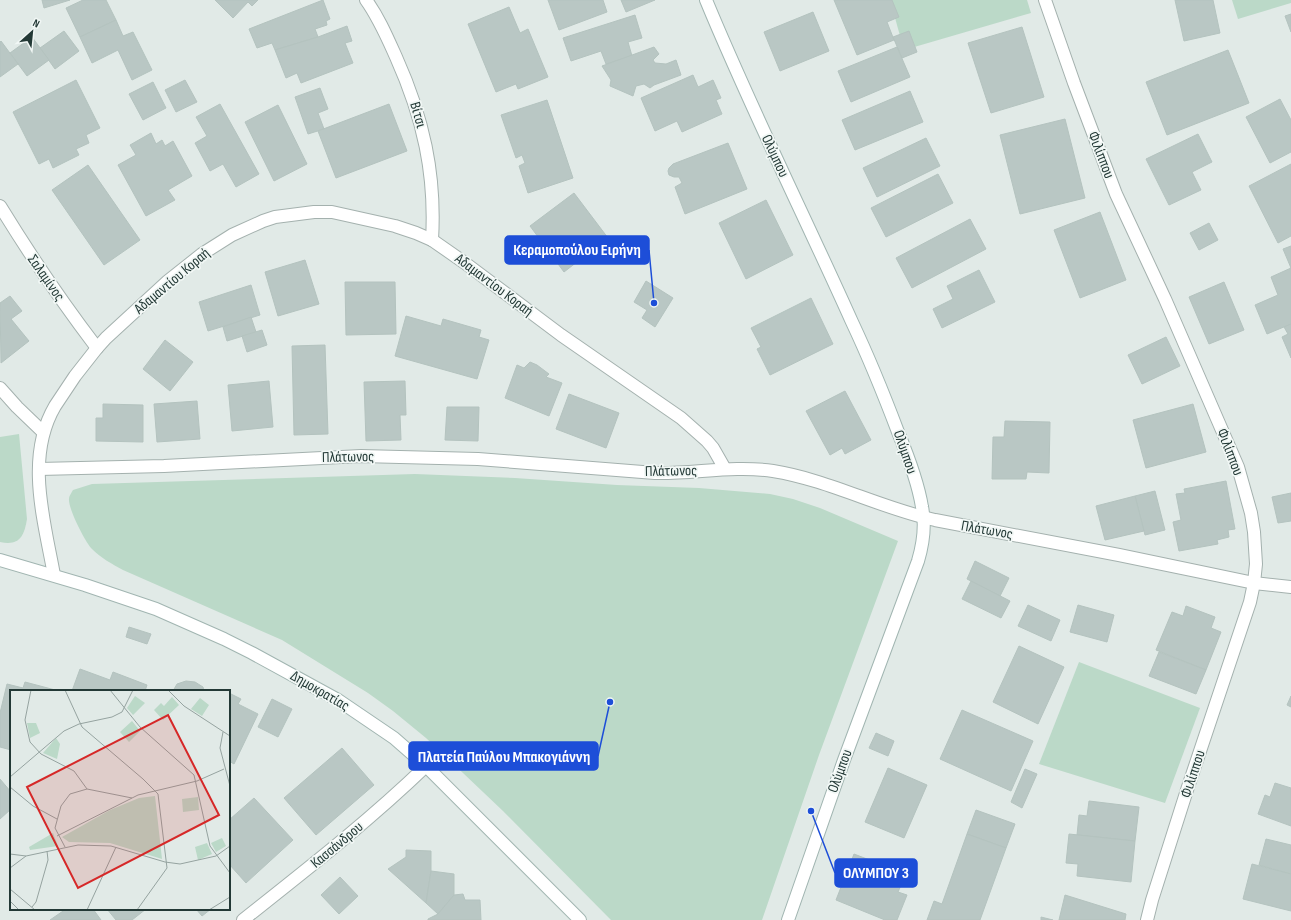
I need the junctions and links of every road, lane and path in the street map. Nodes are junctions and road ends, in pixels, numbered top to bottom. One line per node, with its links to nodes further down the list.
1 (366, 0): 5 (street, Βίτσι)
2 (706, 0): 11 (street, Ολύμπου)
3 (1045, 0): 14 (street, Φιλίππου)
4 (0, 206): 6 (street, Σαλαμίνος)
5 (432, 240): 6 (street, Αδαμαντίου Κοραή); 10 (street, Αδαμαντίου Κοραή)
6 (97, 348): 8 (street, Αδαμαντίου Κοραή)
7 (0, 388): 8 (street)
8 (43, 432): 9 (street, Αδαμαντίου Κοραή)
9 (38, 469): 10 (street, Πλάτωνος); 13 (street, Αδαμαντίου Κοραή)
10 (725, 469): 11 (street, Πλάτωνος)
11 (924, 518): 14 (street, Πλάτωνος); 19 (street, Ολύμπου)
12 (0, 560): 13 (street, Δημοκρατίας)
13 (54, 575): 16 (street, Δημοκρατίας)
14 (1254, 583): 15 (street, Πλάτωνος); 20 (street, Φιλίππου)
15 (1291, 587)
16 (426, 766): 17 (street, Κασσάνδρου); 18 (street, Δημοκρατίας)
17 (243, 920)
18 (580, 920)
19 (788, 920)
20 (1147, 920)

